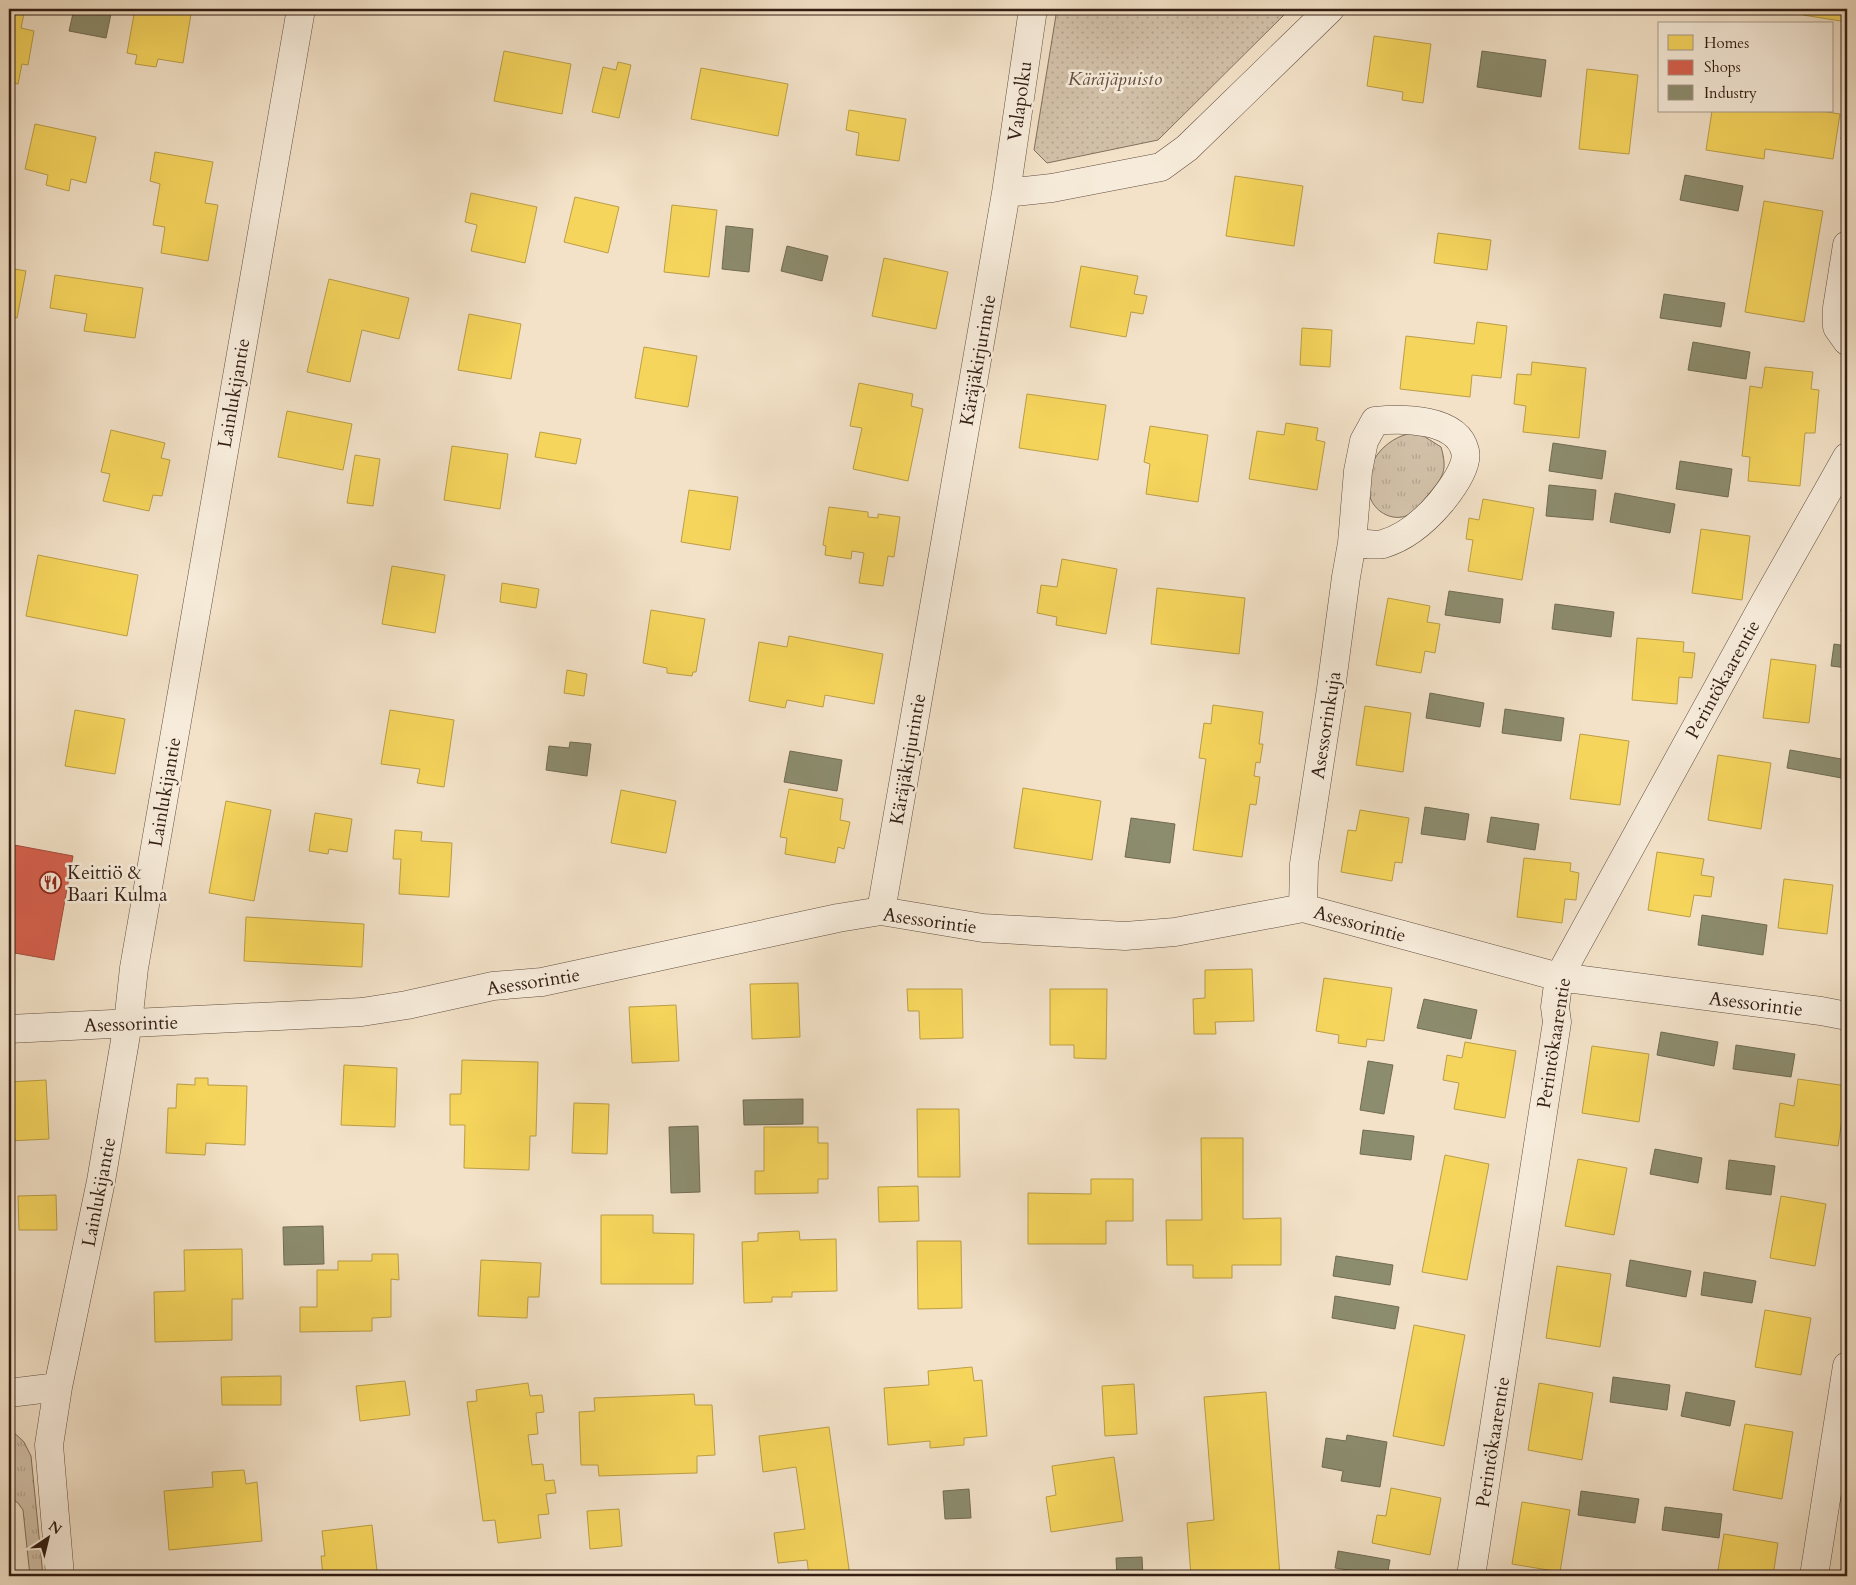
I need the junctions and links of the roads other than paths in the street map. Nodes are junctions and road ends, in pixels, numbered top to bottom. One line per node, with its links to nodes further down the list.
1 (300, 9): 13 (street, Lainlukijantie)
2 (1033, 9): 4 (street, Valapolku)
3 (1330, 9): 4 (street)
4 (1006, 193): 10 (street, Käräjäkirjurintie)
5 (1847, 245): 6 (street)
6 (1847, 341)
7 (1847, 457): 11 (street, Perintökaarentie)
8 (1352, 542): 8 (street, Asessorinkuja); 9 (street, Asessorinkuja)
9 (1303, 908): 10 (street, Asessorintie); 11 (street, Asessorintie)
10 (881, 911): 13 (street, Asessorintie)
11 (1559, 978): 12 (street, Asessorintie); 19 (street, Perintökaarentie)
12 (1847, 1016)
13 (128, 1023): 14 (street, Asessorintie); 16 (street, Lainlukijantie)
14 (9, 1029)
15 (1847, 1366): 20 (street)
16 (58, 1387): 17 (street); 18 (street, Lainlukijantie)
17 (9, 1393)
18 (60, 1576)
19 (1471, 1576)
20 (1814, 1576)

